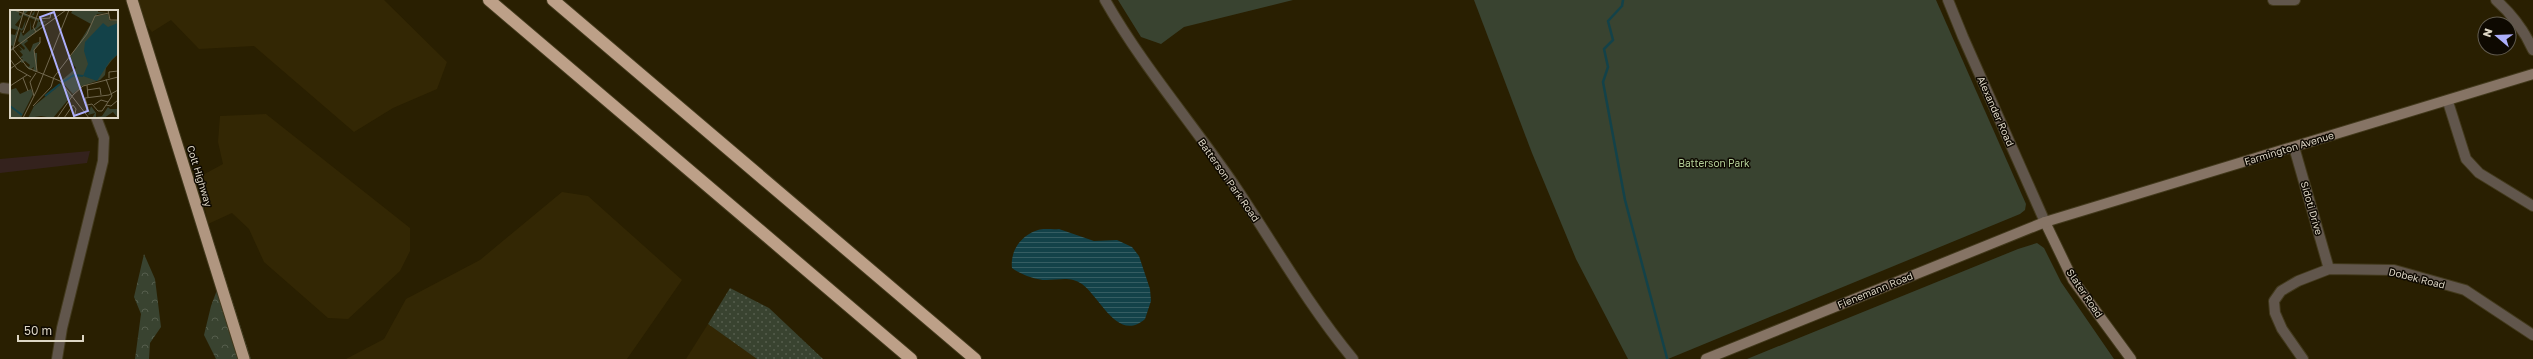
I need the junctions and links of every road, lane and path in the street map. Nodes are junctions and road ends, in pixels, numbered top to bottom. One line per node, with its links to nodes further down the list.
1 (132, 0): 19 (highway, Colt Highway)
2 (489, 0): 20 (highway)
3 (553, 0): 21 (highway)
4 (1105, 0): 22 (street, Batterson Park Road)
5 (1948, 0): 15 (street, Alexander Road)
6 (2273, 0): 7 (street)
7 (2295, 0)
8 (2496, 0): 9 (street)
9 (2533, 50)
10 (2533, 74): 11 (main road, Farmington Avenue)
11 (2448, 102): 13 (main road, Farmington Avenue); 14 (street)
12 (97, 118): 18 (street)
13 (2294, 147): 15 (main road, Farmington Avenue); 16 (street, Sidoti Drive)
14 (2533, 206)
15 (2045, 222): 23 (main road, Fienemann Road); 24 (main road, Slater Road)
16 (2329, 269): 17 (street, Dobek Road); 25 (street, Dobek Road)
17 (2533, 335)
18 (57, 359)
19 (244, 359)
20 (911, 359)
21 (975, 359)
22 (1353, 359)
23 (1706, 359)
24 (2130, 359)
25 (2303, 359)

